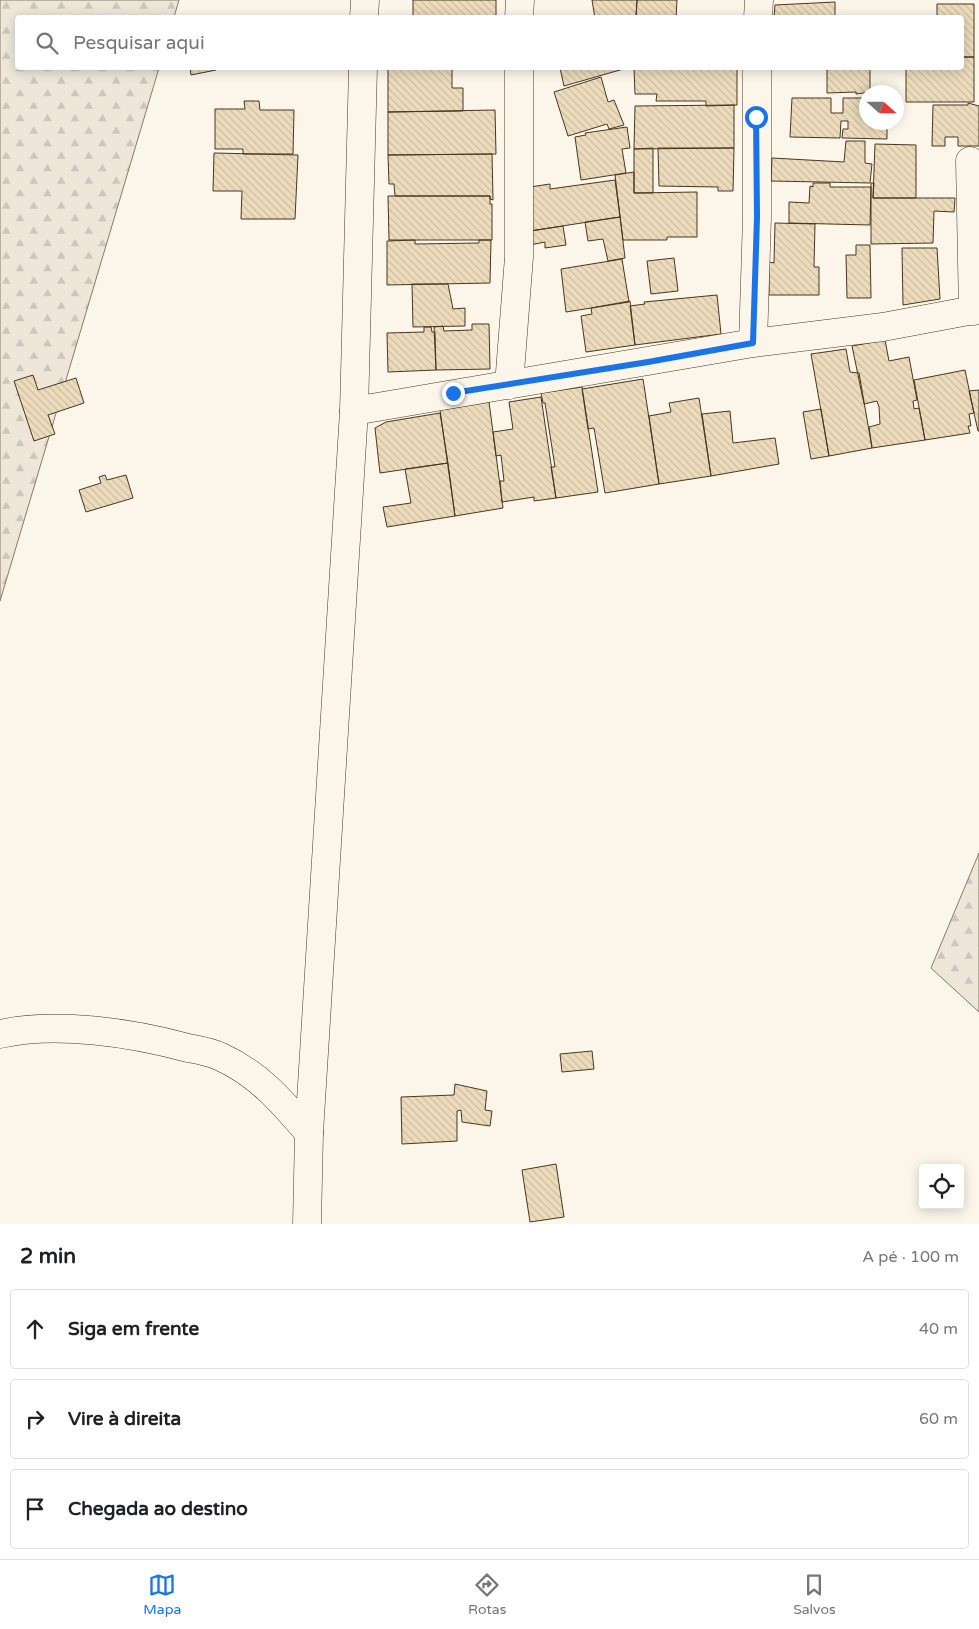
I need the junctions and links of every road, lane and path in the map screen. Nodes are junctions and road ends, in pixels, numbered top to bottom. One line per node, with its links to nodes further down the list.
1 (365, 0): 4 (street)
2 (520, 0): 5 (street)
3 (759, 0): 6 (street)
4 (364, 15)
5 (519, 15)
6 (758, 15)
7 (363, 70): 14 (street)
8 (519, 70): 13 (street)
9 (757, 70): 12 (street)
10 (970, 162): 11 (street)
11 (976, 310): 12 (street)
12 (753, 343): 13 (street)
13 (509, 385): 14 (street)
14 (354, 410): 16 (street)
15 (0, 1034): 16 (street)
16 (309, 1133): 17 (street)
17 (307, 1224)

